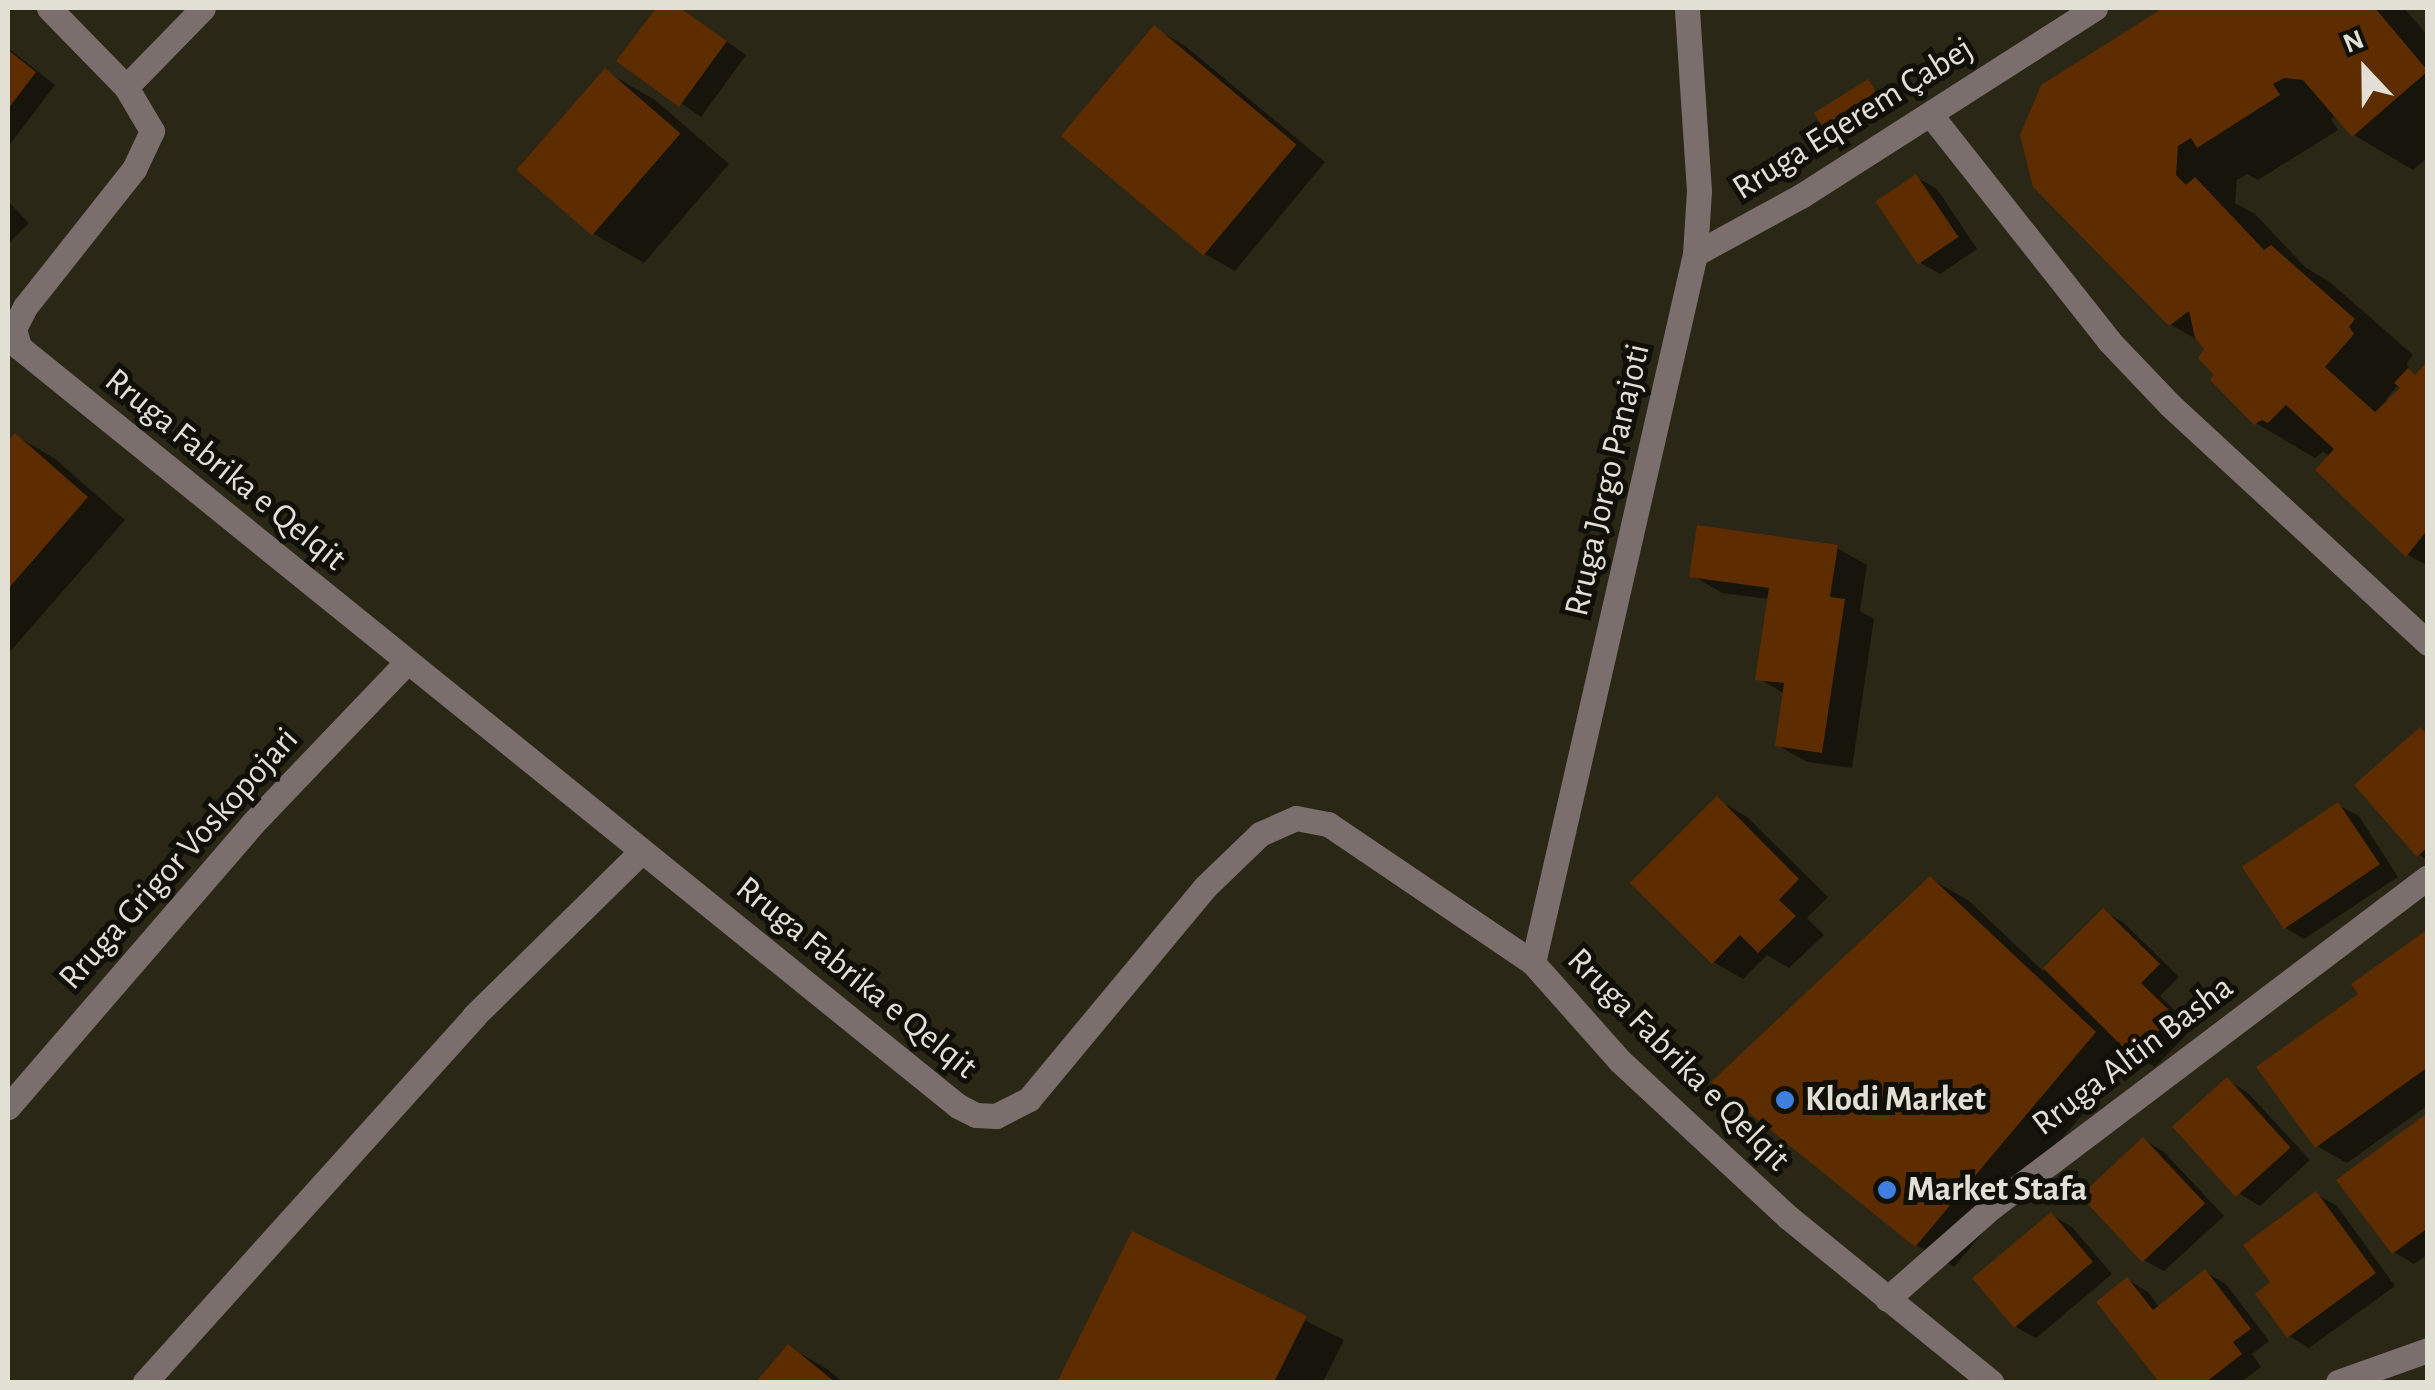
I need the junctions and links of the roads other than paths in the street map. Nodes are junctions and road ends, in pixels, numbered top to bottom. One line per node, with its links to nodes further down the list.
1 (49, 8): 5 (street, Rruga Fabrika e Qelqit)
2 (203, 8): 5 (street)
3 (1687, 8): 7 (street, Rruga Jorgo Panajoti)
4 (2095, 8): 6 (street, Rruga Eqerem Çabej)
5 (126, 87): 9 (street, Rruga Fabrika e Qelqit)
6 (1930, 114): 7 (street, Rruga Eqerem Çabej); 8 (street)
7 (1695, 254): 12 (street, Rruga Jorgo Panajoti)
8 (2428, 643)
9 (406, 662): 10 (street, Rruga Fabrika e Qelqit); 13 (street, Rruga Grigor Voskopojari)
10 (642, 852): 12 (street, Rruga Fabrika e Qelqit); 16 (street)
11 (2428, 877): 14 (street, Rruga Altin Basha)
12 (1533, 964): 14 (street, Rruga Fabrika e Qelqit)
13 (8, 1106)
14 (1887, 1300): 17 (street, Rruga Fabrika e Qelqit)
15 (2428, 1350): 18 (street)
16 (145, 1382)
17 (1992, 1382)
18 (2338, 1382)

